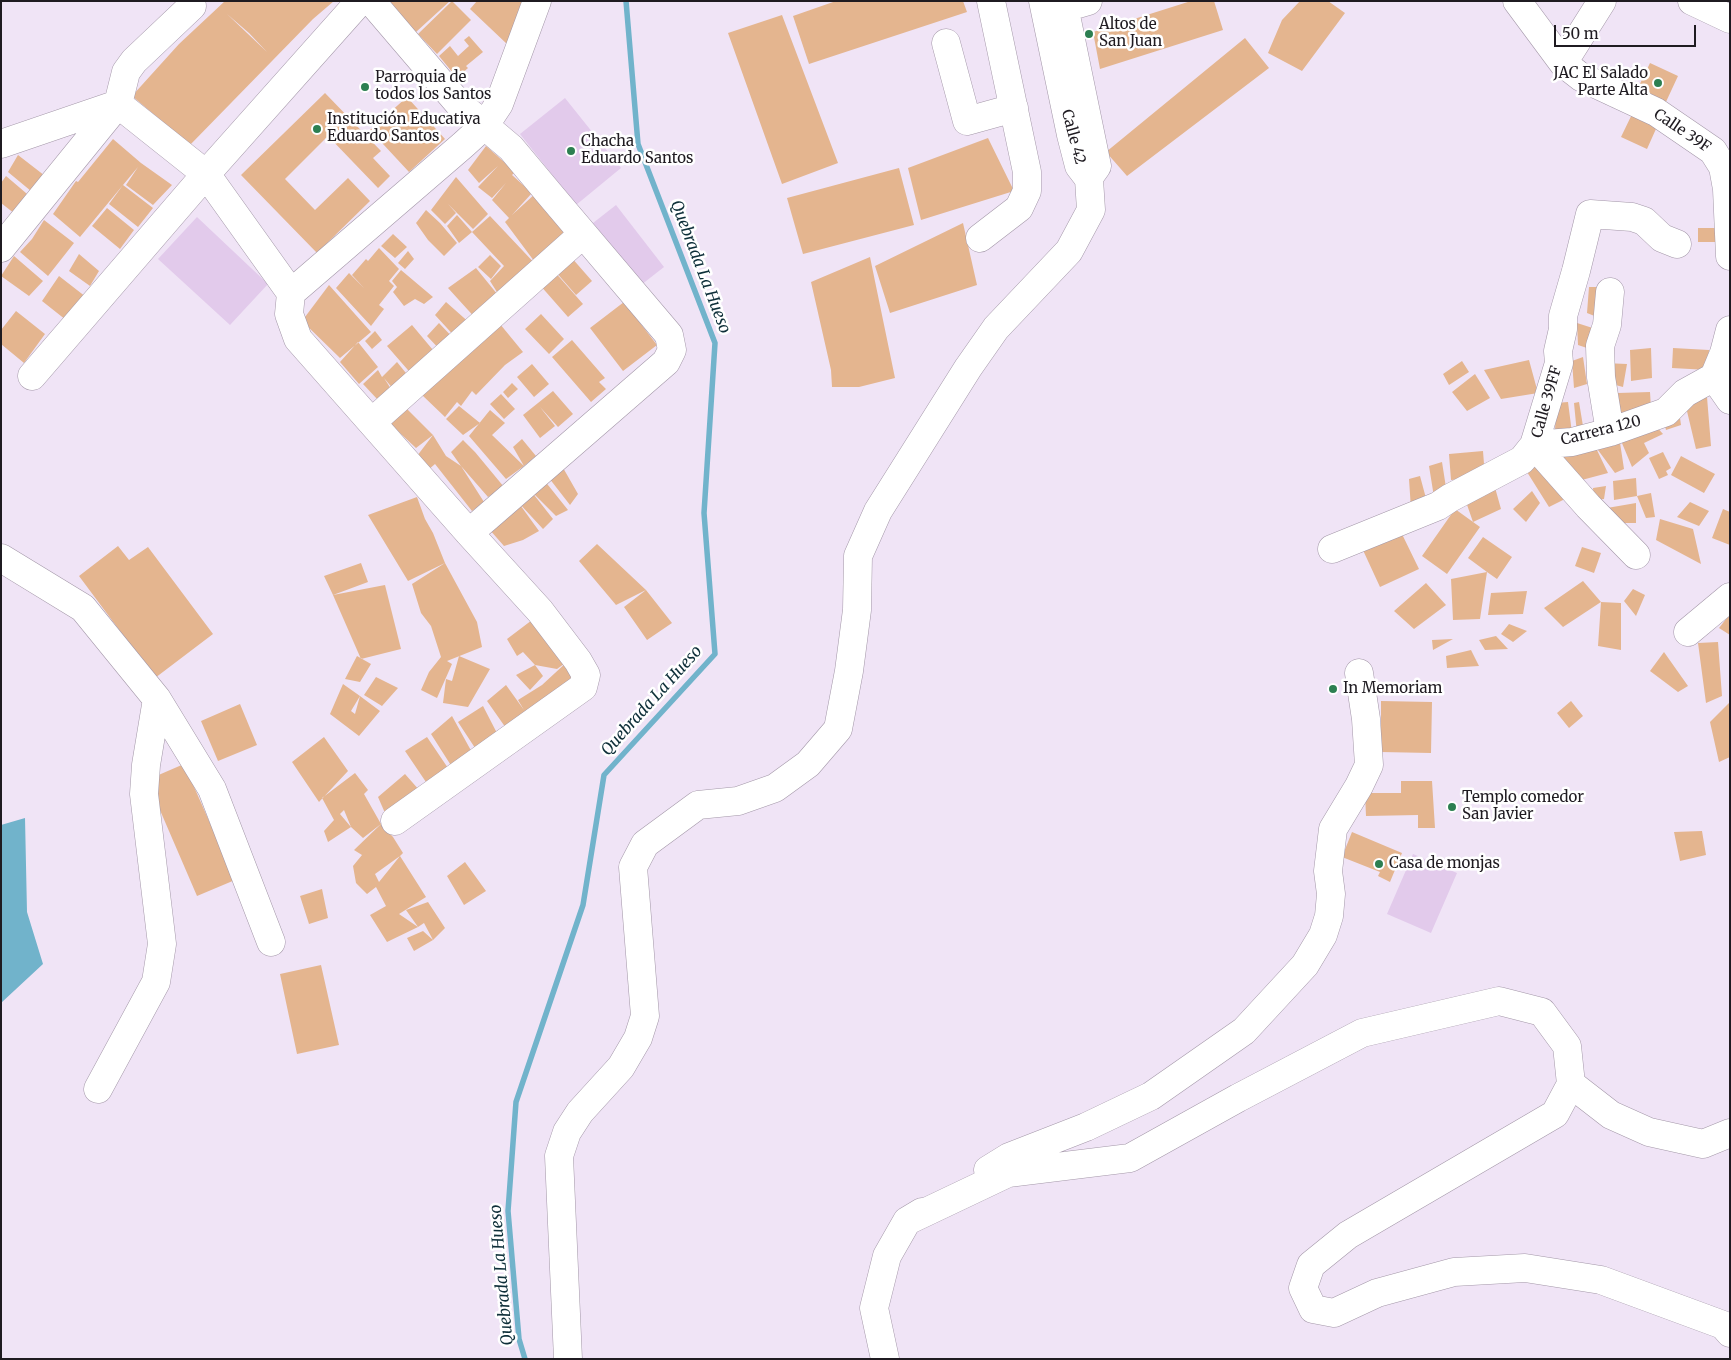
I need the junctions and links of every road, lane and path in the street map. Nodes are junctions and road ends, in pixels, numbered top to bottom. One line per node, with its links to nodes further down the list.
1 (360, 1): 17 (street)
2 (371, 1): 15 (street)
3 (537, 1): 15 (street)
4 (991, 1): 14 (street)
5 (1517, 1): 12 (street)
6 (1602, 1): 12 (street)
7 (1692, 1): 10 (street)
8 (1061, 5): 47 (street, Calle 42)
9 (192, 6): 13 (street)
10 (1730, 19)
11 (946, 44): 14 (street)
12 (1572, 70): 22 (street, Calle 39F)
13 (118, 104): 16 (street); 17 (street); 21 (street)
14 (1014, 108): 19 (street)
15 (485, 124): 18 (street); 24 (street)
16 (1, 144)
17 (206, 174): 24 (street); 26 (street)
18 (583, 234): 29 (street); 32 (street)
19 (980, 238)
20 (1677, 244): 31 (street, Calle 39FF)
21 (1, 248)
22 (1730, 256)
23 (1610, 292): 30 (street)
24 (291, 294): 29 (street)
25 (1730, 330): 27 (street)
26 (32, 376)
27 (1714, 377): 28 (street); 30 (street, Carrera 120)
28 (1730, 400)
29 (372, 422): 32 (street)
30 (1610, 432): 31 (street, Carrera 120)
31 (1534, 444): 33 (street); 34 (street, Calle 39FF)
32 (469, 533): 40 (street)
33 (1332, 549)
34 (1636, 555)
35 (1, 558): 39 (street)
36 (1730, 597): 37 (street)
37 (1688, 632)
38 (1359, 672): 45 (street)
39 (157, 699): 41 (street); 43 (street)
40 (395, 821)
41 (271, 942)
42 (1571, 1084): 44 (street); 45 (street); 46 (street)
43 (98, 1089)
44 (1730, 1133)
45 (907, 1221): 48 (street)
46 (1730, 1333)
47 (568, 1359)
48 (886, 1359)

